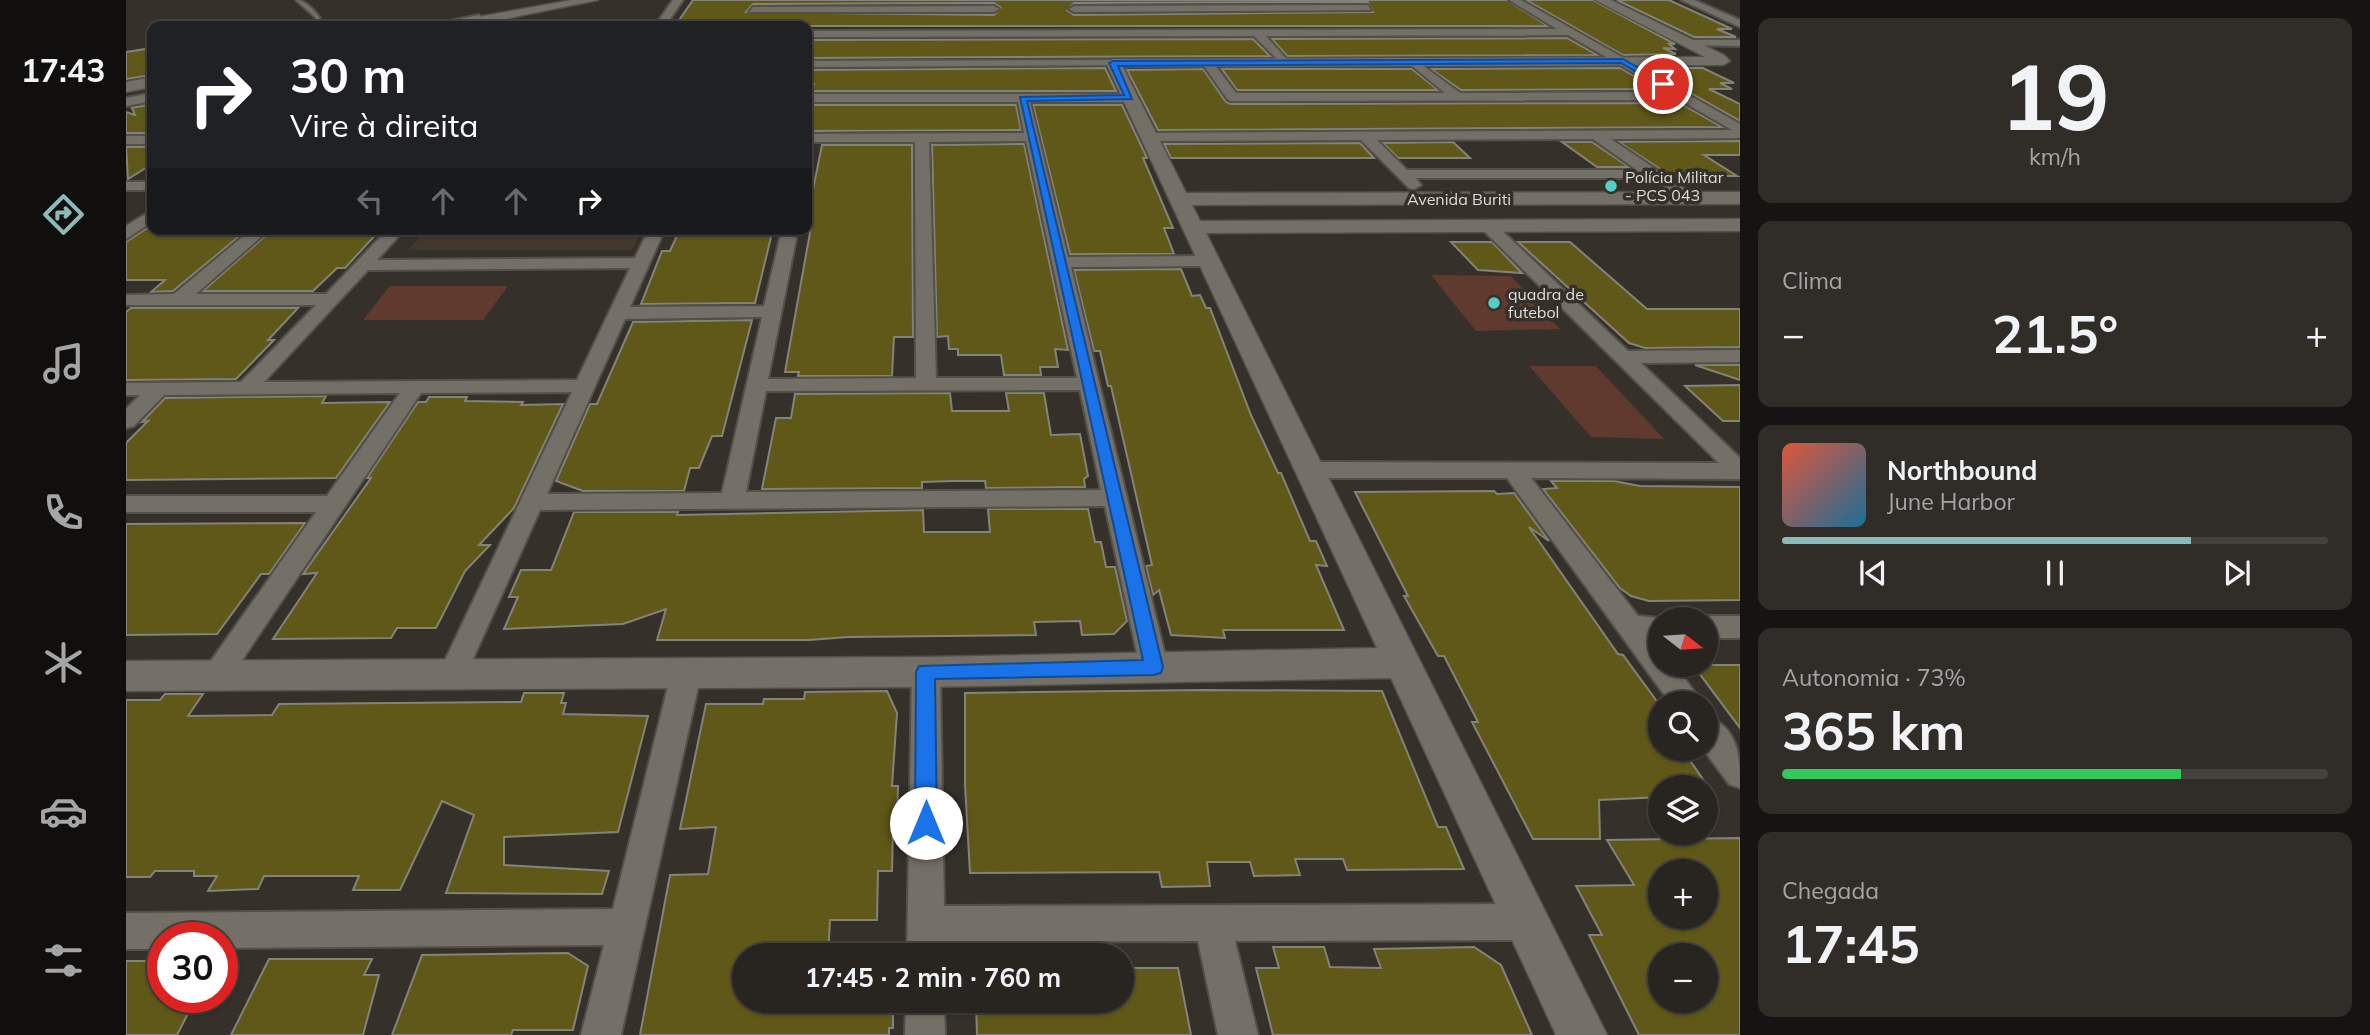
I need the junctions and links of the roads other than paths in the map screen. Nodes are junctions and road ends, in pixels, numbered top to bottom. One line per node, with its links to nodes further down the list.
1 (298, 0): 16 (lane)
2 (592, 0): 14 (street)
3 (678, 0): 19 (street)
4 (1358, 0): 10 (street)
5 (1514, 0): 23 (street)
6 (1601, 0): 28 (street)
7 (1685, 0): 12 (street)
8 (993, 4): 11 (street); 24 (street)
9 (1072, 4): 10 (street); 25 (street)
10 (1368, 8): 15 (street)
11 (753, 9)
12 (1709, 10): 13 (street); 21 (street)
13 (1740, 10)
14 (507, 16): 17 (street); 18 (street)
15 (1379, 16)
16 (320, 21)
17 (469, 21)
18 (491, 21)
19 (663, 21)
20 (1391, 24): 22 (street)
21 (1740, 24)
22 (1402, 32): 23 (street); 26 (street)
23 (1570, 32): 31 (street)
24 (1000, 33): 25 (street); 30 (street)
25 (1086, 33): 26 (street)
26 (1257, 33): 33 (street)
27 (812, 35): 30 (street)
28 (1688, 43): 29 (street); 32 (street)
29 (1740, 43)
30 (943, 49): 35 (street); 36 (street)
31 (1623, 61): 32 (street); 34 (street); 41 (street)
32 (1723, 61): 38 (street)
33 (1284, 62): 34 (street); 37 (street)
34 (1414, 62): 43 (street)
35 (812, 63)
36 (1113, 63): 37 (street); 42 (street)
37 (1208, 63): 43 (street)
38 (1740, 69)
39 (147, 81): 40 (street)
40 (126, 85)
41 (1683, 96): 43 (street); 48 (street)
42 (1129, 97): 46 (street); 52 (street)
43 (1458, 97)
44 (147, 98): 47 (street)
45 (812, 98): 46 (street)
46 (1023, 98): 51 (street)
47 (126, 102)
48 (1740, 131): 49 (street)
49 (1595, 135): 50 (street); 58 (street)
50 (1365, 136): 52 (street); 57 (street)
51 (1033, 137): 54 (street); 76 (street)
52 (1148, 137): 65 (street)
53 (812, 138): 54 (street)
54 (922, 138): 86 (street)
55 (126, 140): 56 (street)
56 (147, 140)
57 (1404, 174): 58 (street); 64 (street)
58 (1654, 174): 61 (street)
59 (147, 177): 60 (street)
60 (130, 186)
61 (1689, 198): 62 (street, Avenida Buriti); 64 (street, Avenida Buriti)
62 (1740, 198)
63 (1258, 199): 64 (street, Avenida Buriti); 65 (street, Avenida Buriti); 68 (street)
64 (1428, 199)
65 (1185, 213): 68 (street, Avenida Buriti); 75 (street)
66 (147, 219): 70 (street)
67 (1740, 225): 69 (street, Avenida Buriti)
68 (1277, 226): 69 (street, Avenida Buriti)
69 (1488, 226): 85 (street)
70 (126, 234)
71 (255, 235): 81 (street)
72 (392, 235): 78 (street)
73 (654, 235): 77 (street)
74 (789, 235): 82 (street)
75 (1208, 261): 76 (street); 96 (street)
76 (1062, 262): 87 (street)
77 (642, 263): 78 (street); 83 (street)
78 (364, 265): 79 (street)
79 (331, 299): 81 (street); 90 (street)
80 (126, 300): 81 (street)
81 (178, 300)
82 (772, 311): 83 (street); 88 (street)
83 (620, 313): 89 (street)
84 (1740, 356): 85 (street)
85 (1624, 357): 95 (street)
86 (926, 384): 87 (street); 88 (street)
87 (1088, 384): 97 (street)
88 (758, 385): 98 (street)
89 (585, 386): 91 (street); 99 (street)
90 (247, 388): 91 (street); 93 (street)
91 (414, 388): 101 (street)
92 (126, 389): 93 (street)
93 (158, 389): 94 (street)
94 (126, 421)
95 (1512, 469): 96 (street); 102 (street)
96 (1309, 470): 106 (street)
97 (1115, 498): 98 (street); 107 (street)
98 (732, 501): 99 (street)
99 (532, 502): 109 (street)
100 (126, 504): 101 (street)
101 (332, 504): 112 (street)
102 (1630, 627): 103 (street); 113 (street)
103 (1648, 627)
104 (1718, 627): 105 (street)
105 (1740, 627)
106 (1402, 663): 107 (street); 116 (street)
107 (1154, 667): 108 (street)
108 (926, 672): 110 (street); 120 (street)
109 (453, 673): 110 (street); 112 (street)
110 (686, 674): 118 (street)
111 (126, 676): 112 (street)
112 (216, 676)
113 (1678, 691)
114 (1718, 745): 115 (street)
115 (1740, 774)
116 (1528, 922): 117 (street); 125 (street)
117 (1212, 923): 120 (street); 124 (street)
118 (626, 927): 119 (street); 122 (street)
119 (126, 931)
120 (926, 940)
121 (925, 1013): 123 (street)
122 (601, 1035)
123 (925, 1035)
124 (1238, 1035)
125 (1582, 1035)

